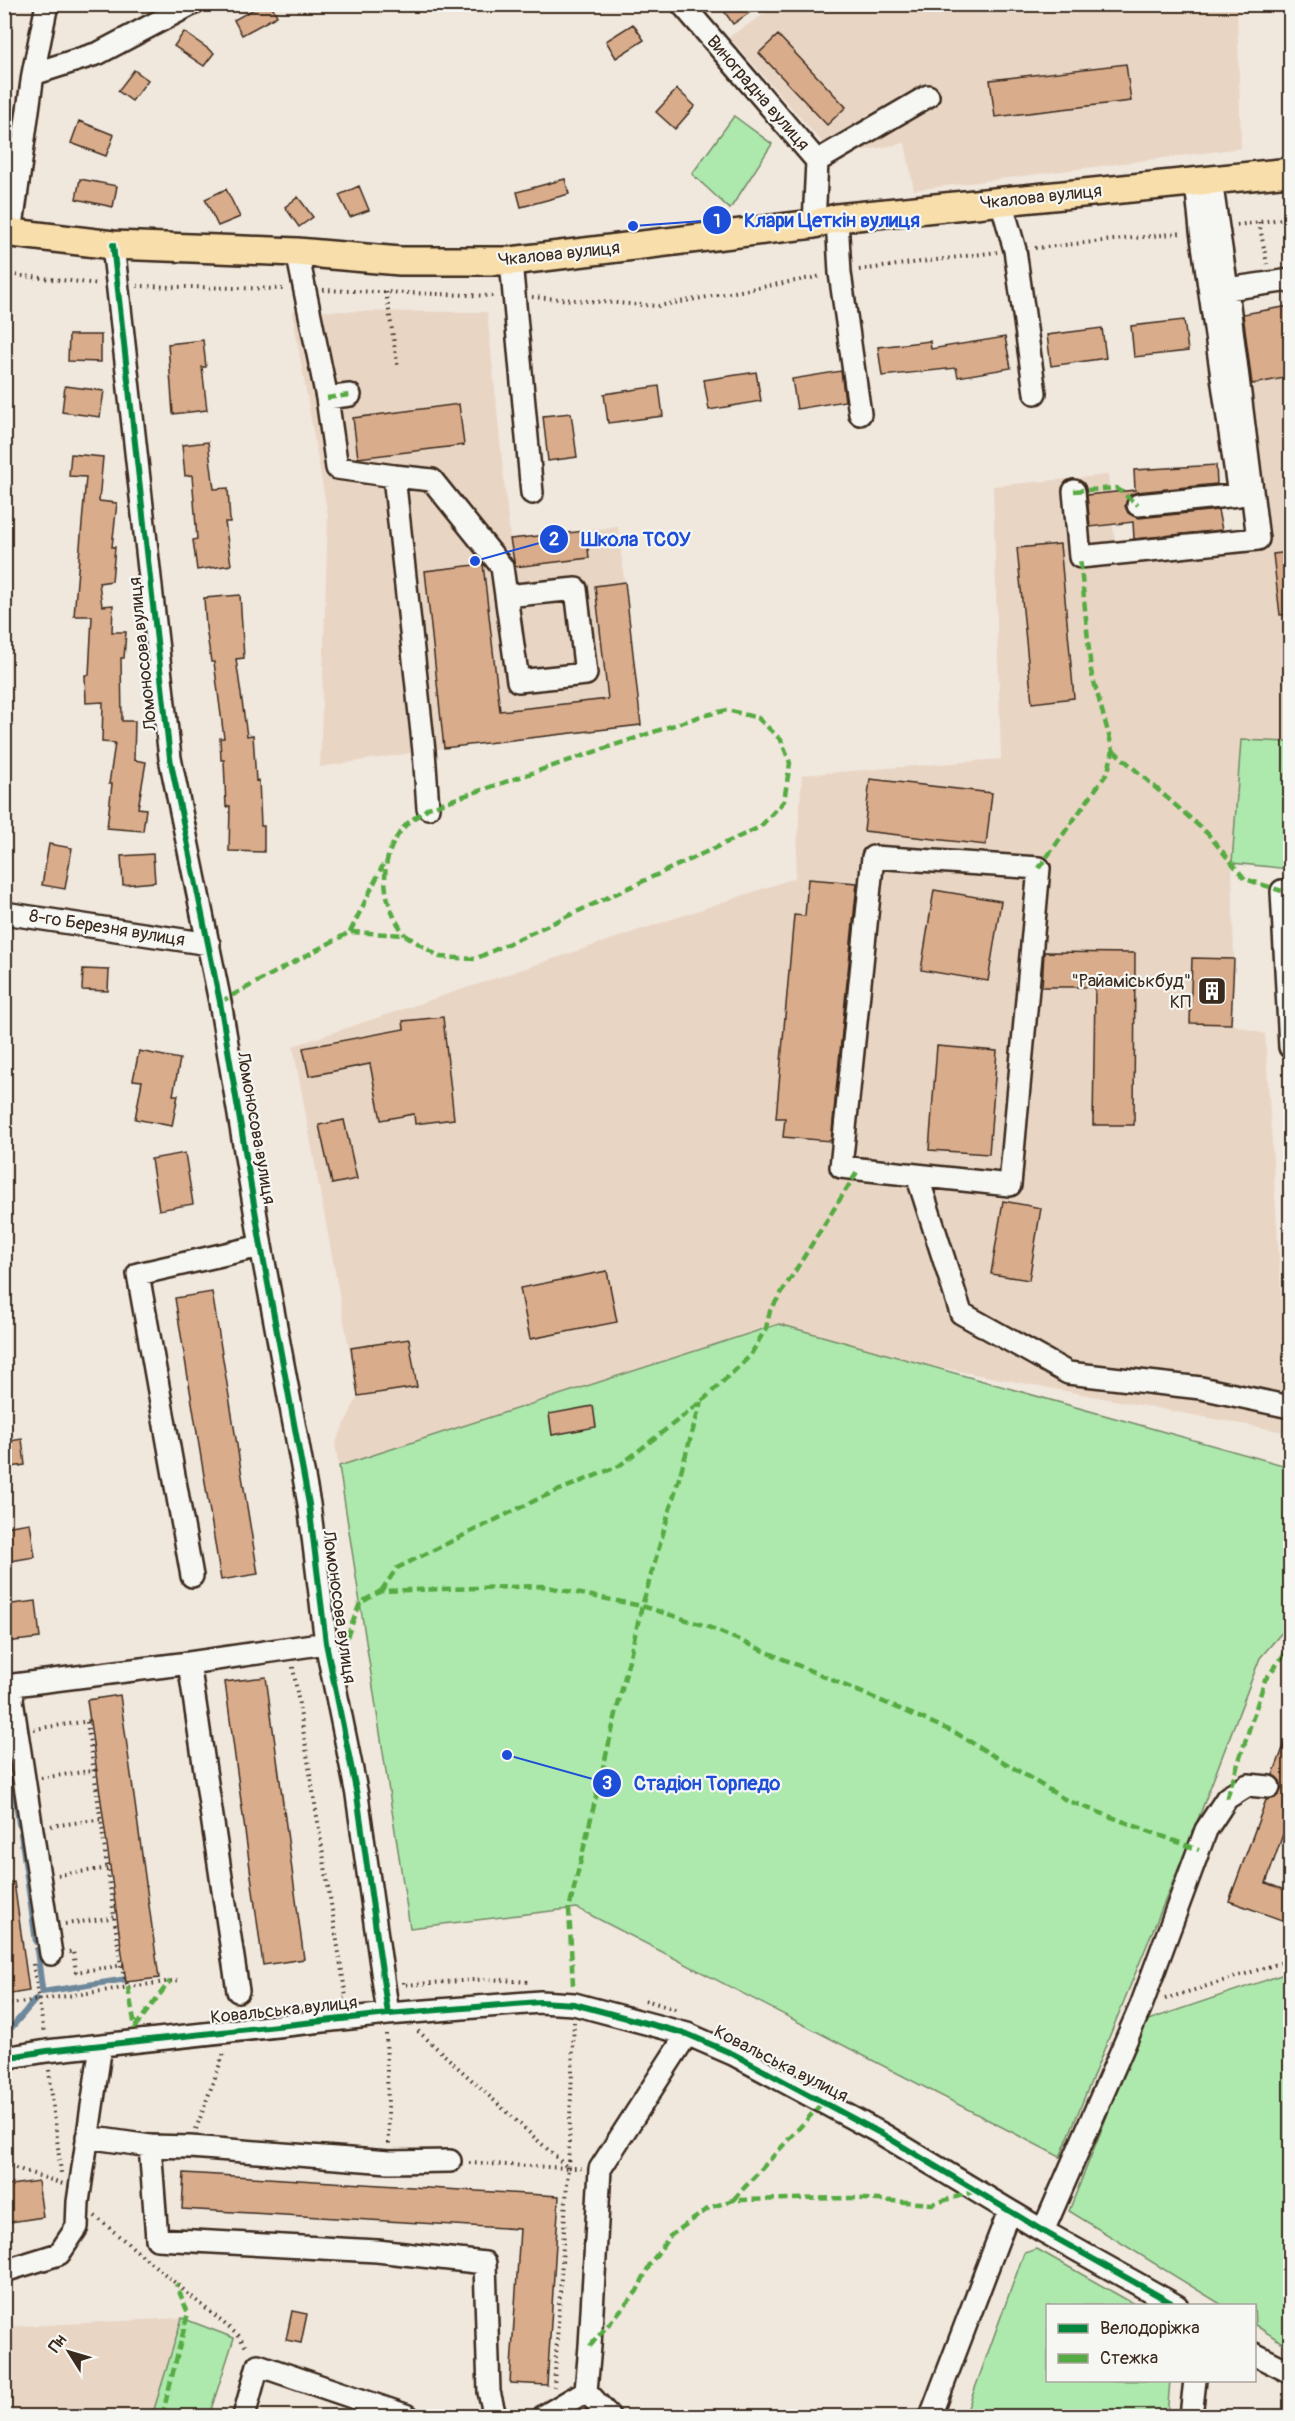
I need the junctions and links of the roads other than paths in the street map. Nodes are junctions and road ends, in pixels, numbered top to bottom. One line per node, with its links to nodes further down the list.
1 (47, 4): 4 (street)
2 (192, 4): 4 (street)
3 (682, 4): 6 (street, Виноградна вулиця)
4 (33, 74): 12 (street)
5 (928, 96): 6 (street)
6 (817, 161): 10 (street, Виноградна вулиця)
7 (1290, 172): 8 (main road, Чкалова вулиця)
8 (1204, 181): 9 (main road, Чкалова вулиця); 11 (street)
9 (1001, 201): 10 (main road, Чкалова вулиця); 18 (street)
10 (825, 221): 15 (main road, Чкалова вулиця); 21 (street, Виноградна вулиця)
11 (1209, 229): 17 (street); 25 (street)
12 (8, 233): 13 (main road, Чкалова вулиця)
13 (113, 245): 14 (main road, Чкалова вулиця); 30 (street, Ломоносова вулиця)
14 (297, 252): 15 (main road, Чкалова вулиця); 20 (street)
15 (511, 261): 24 (street)
16 (1280, 281): 17 (street)
17 (1227, 289): 23 (street)
18 (1035, 393)
19 (350, 395): 20 (street)
20 (327, 398): 22 (street)
21 (860, 414)
22 (394, 476): 26 (street); 27 (street)
23 (1074, 491)
24 (532, 492)
25 (1138, 505)
26 (506, 596): 26 (street)
27 (428, 808)
28 (1282, 891): 31 (street)
29 (4, 913): 30 (street, 8-го Березня вулиця)
30 (208, 944): 33 (street, Ломоносова вулиця)
31 (1290, 1047)
32 (917, 1175): 32 (street); 34 (street)
33 (261, 1246): 35 (street); 36 (street, Ломоносова вулиця)
34 (1290, 1407)
35 (192, 1576)
36 (326, 1643): 37 (street); 41 (street, Ломоносова вулиця)
37 (189, 1664): 39 (street); 40 (street)
38 (1269, 1787): 49 (street)
39 (51, 1954)
40 (238, 1991)
41 (390, 2027): 42 (street, Ковальська вулиця); 43 (street, Ковальська вулиця)
42 (687, 2034): 48 (street, Ковальська вулиця); 55 (street)
43 (101, 2045): 44 (street, Ковальська вулиця); 45 (street)
44 (4, 2058)
45 (87, 2138): 46 (street); 50 (street)
46 (150, 2146): 47 (street); 59 (street)
47 (450, 2161)
48 (1009, 2211): 49 (street, Ковальська вулиця); 62 (street)
49 (1043, 2231): 51 (street, Ковальська вулиця)
50 (4, 2271)
51 (1173, 2304)
52 (1256, 2355): 53 (street)
53 (1290, 2372)
54 (1195, 2382): 63 (street)
55 (586, 2391): 60 (street); 61 (street)
56 (380, 2412): 57 (street); 58 (street)
57 (243, 2416)
58 (408, 2416)
59 (495, 2416)
60 (544, 2416)
61 (609, 2416)
62 (931, 2416)
63 (1191, 2416)

